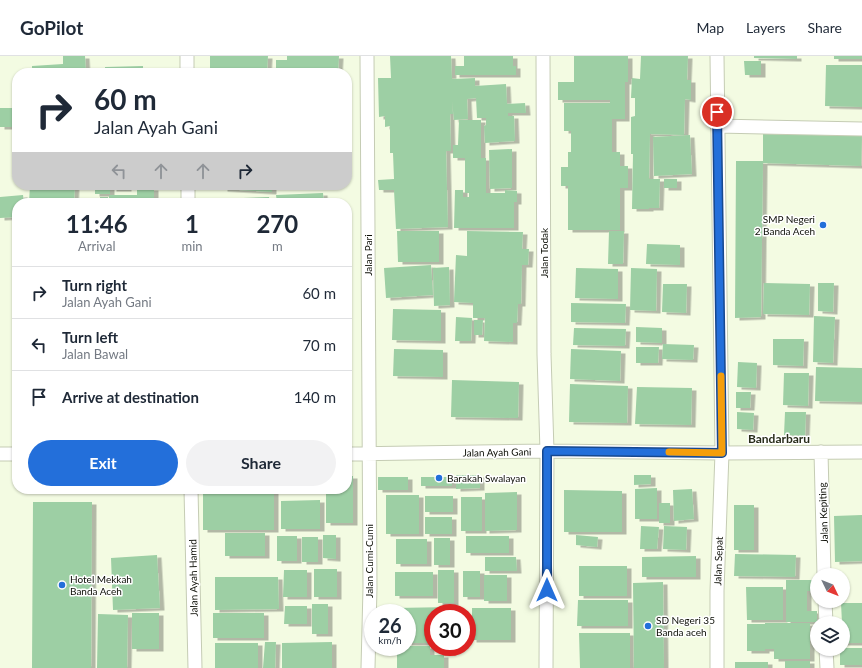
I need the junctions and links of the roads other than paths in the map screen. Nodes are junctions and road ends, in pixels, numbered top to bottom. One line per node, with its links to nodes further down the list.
1 (187, 56): 5 (street)
2 (367, 56): 15 (street, Jalan Pari)
3 (543, 56): 8 (street, Jalan Todak)
4 (717, 56): 6 (street, Jalan Sepat)
5 (187, 68)
6 (717, 126): 7 (street); 11 (street, Jalan Sepat)
7 (862, 129)
8 (547, 451): 11 (street, Jalan Ayah Gani); 15 (street, Jalan Ayah Gani); 21 (street, Jalan Todak)
9 (821, 452): 10 (street, Jalan Ayah Gani); 11 (street, Jalan Ayah Gani); 17 (street, Jalan Kepiting)
10 (862, 452)
11 (722, 453): 22 (street, Jalan Sepat)
12 (0, 454): 13 (street)
13 (12, 454)
14 (352, 454): 15 (street, Jalan Ayah Gani)
15 (369, 455): 20 (street, Jalan Cumi-Cumi)
16 (191, 494): 19 (street, Jalan Ayah Hamid)
17 (824, 568)
18 (826, 656): 23 (street)
19 (195, 668)
20 (368, 668)
21 (546, 668)
22 (717, 668)
23 (827, 668)

